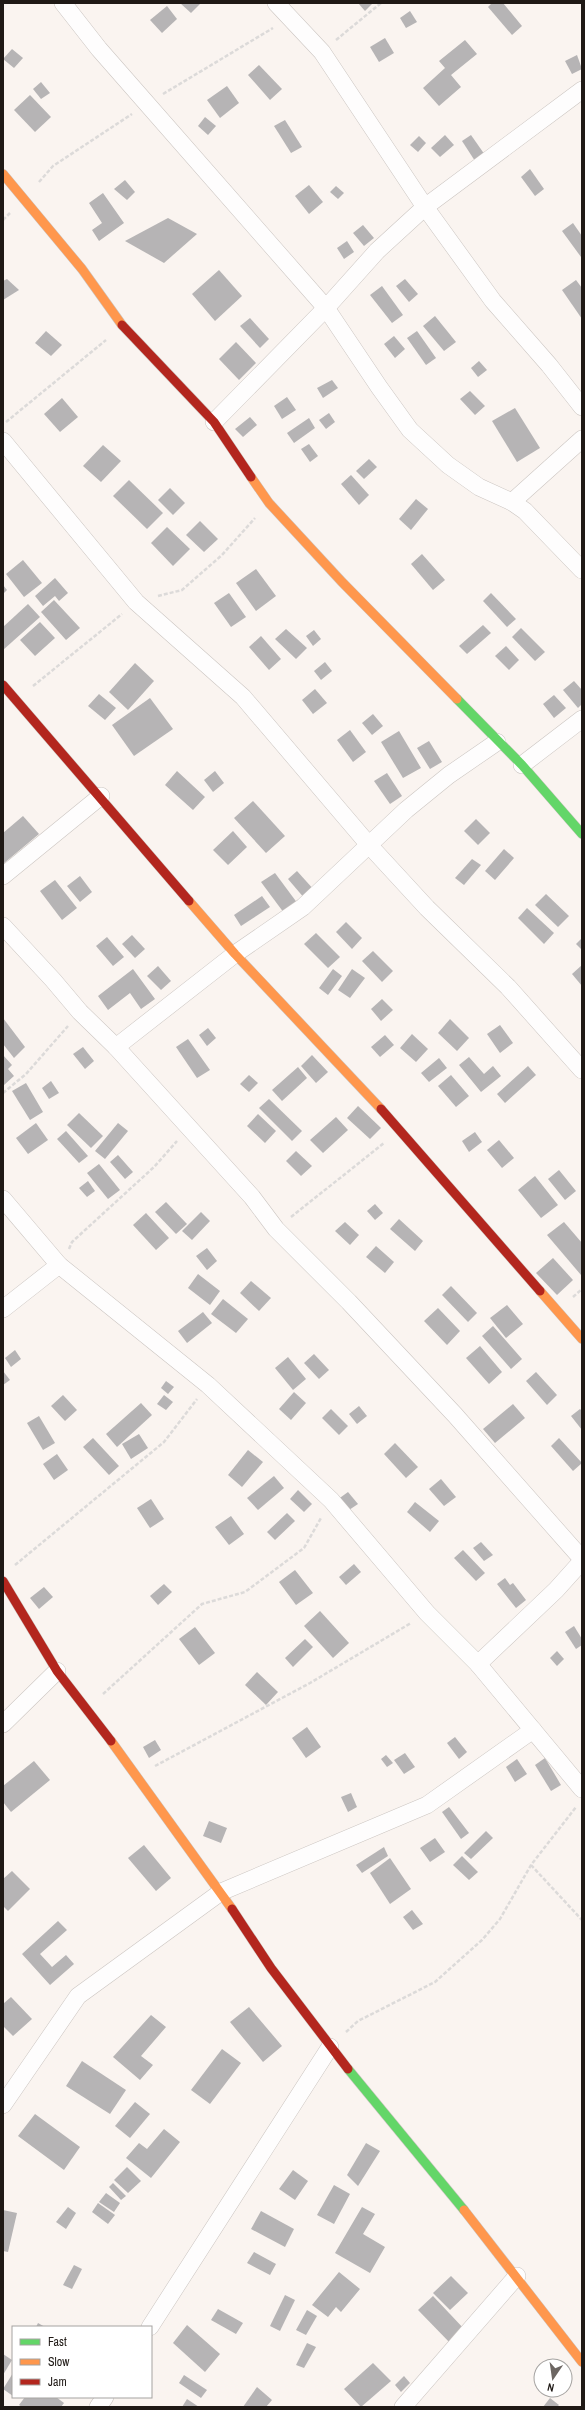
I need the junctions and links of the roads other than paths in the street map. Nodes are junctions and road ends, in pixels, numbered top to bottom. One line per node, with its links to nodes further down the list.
1 (63, 3): 6 (street)
2 (276, 3): 5 (street)
3 (582, 90): 5 (street)
4 (3, 174): 8 (street)
5 (425, 207): 6 (street); 7 (street)
6 (326, 308): 8 (street); 11 (street)
7 (582, 407)
8 (214, 422): 15 (street)
9 (582, 439): 11 (street)
10 (3, 441): 19 (street)
11 (512, 502): 12 (street)
12 (582, 570)
13 (3, 685): 17 (street)
14 (582, 719): 16 (street)
15 (497, 742): 16 (street); 19 (street)
16 (522, 765): 18 (street)
17 (101, 796): 20 (street); 22 (street)
18 (582, 834)
19 (369, 845): 22 (street); 24 (street)
20 (3, 876)
21 (3, 926): 23 (street)
22 (235, 954): 23 (street); 28 (street)
23 (116, 1047): 29 (street)
24 (582, 1070)
25 (3, 1199): 26 (street)
26 (60, 1266): 27 (street); 31 (street)
27 (3, 1309)
28 (582, 1340)
29 (582, 1560): 31 (street)
30 (3, 1581): 32 (street)
31 (478, 1664): 34 (street)
32 (57, 1671): 33 (street); 36 (street)
33 (3, 1724)
34 (533, 1730): 35 (street); 36 (street)
35 (580, 1796)
36 (221, 1892): 37 (street); 38 (street)
37 (330, 2047): 39 (street); 40 (street)
38 (3, 2105)
39 (517, 2276): 41 (street); 44 (street)
40 (151, 2326)
41 (582, 2362)
42 (104, 2398): 43 (street)
43 (98, 2407)
44 (403, 2407)

